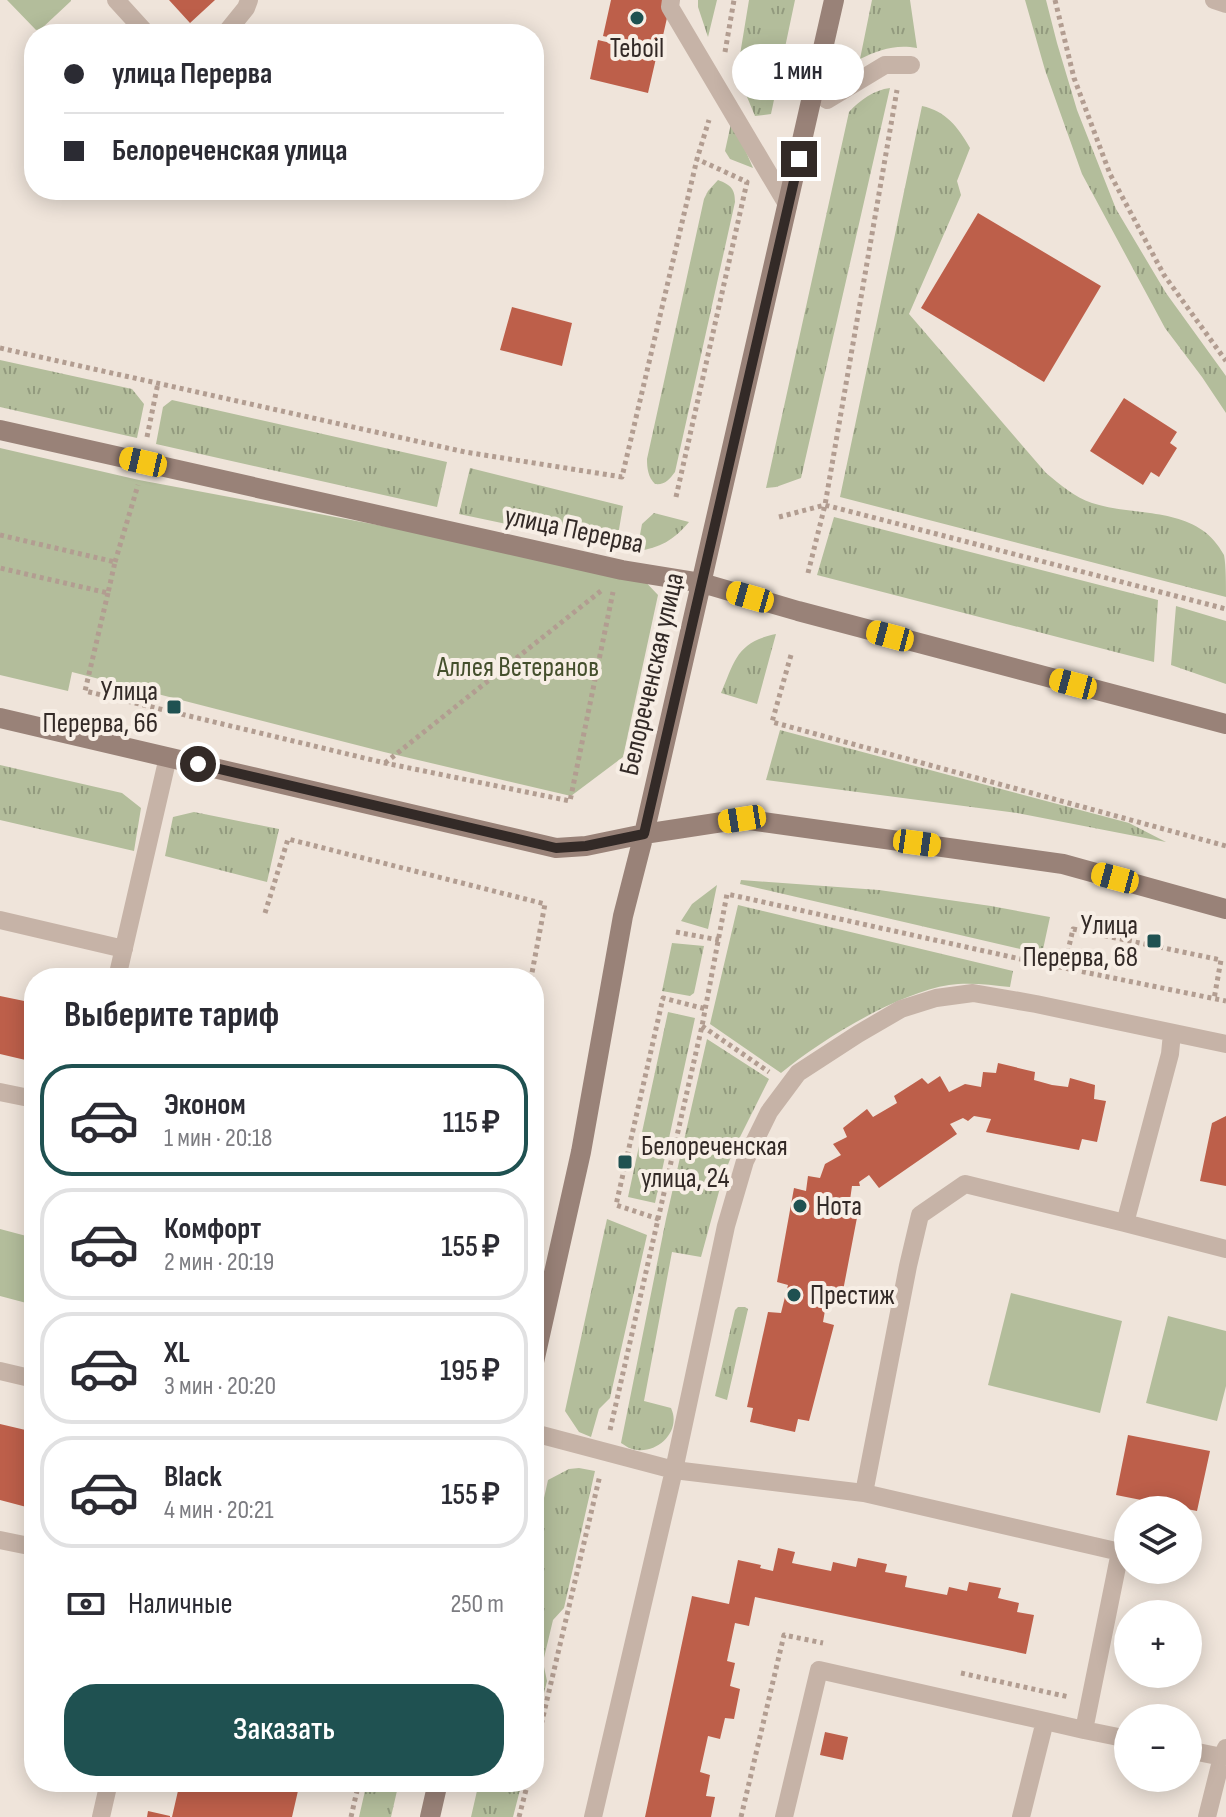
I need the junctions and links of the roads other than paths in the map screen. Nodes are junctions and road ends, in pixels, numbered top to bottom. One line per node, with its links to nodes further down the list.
1 (116, 0): 7 (lane)
2 (249, 0): 8 (lane)
3 (671, 0): 11 (lane)
4 (834, 0): 11 (main road, Белореченская улица)
5 (1214, 0): 6 (lane)
6 (1226, 4)
7 (138, 24)
8 (233, 24)
9 (906, 65): 10 (lane)
10 (827, 100)
11 (788, 206): 13 (main road, Белореченская улица)
12 (0, 430): 13 (main road, улица Перерва)
13 (702, 583): 15 (main road, улица Перерва); 17 (main road, Белореченская улица)
14 (0, 718): 16 (main road)
15 (1226, 724)
16 (168, 757): 17 (main road); 20 (lane)
17 (644, 834): 18 (main road); 28 (main road, Белореченская улица)
18 (1226, 909)
19 (0, 920): 20 (lane)
20 (124, 949): 21 (lane)
21 (119, 968)
22 (1172, 1033): 23 (lane); 26 (lane); 32 (lane)
23 (1226, 1044)
24 (0, 1092): 25 (lane)
25 (24, 1097)
26 (1125, 1223): 27 (lane); 33 (lane)
27 (1226, 1249)
28 (544, 1317)
29 (0, 1371): 30 (lane)
30 (24, 1377)
31 (544, 1436): 32 (lane)
32 (674, 1470): 33 (lane); 45 (lane)
33 (864, 1493): 37 (lane)
34 (0, 1540): 35 (lane)
35 (24, 1545)
36 (1045, 1721): 37 (lane); 46 (lane); 47 (lane)
37 (1084, 1730): 38 (lane)
38 (1114, 1736)
39 (1202, 1751): 40 (lane)
40 (1224, 1753): 48 (lane)
41 (107, 1792): 43 (lane)
42 (436, 1792): 44 (main road)
43 (101, 1817)
44 (430, 1817)
45 (593, 1817)
46 (784, 1817)
47 (1021, 1817)
48 (1207, 1817)

